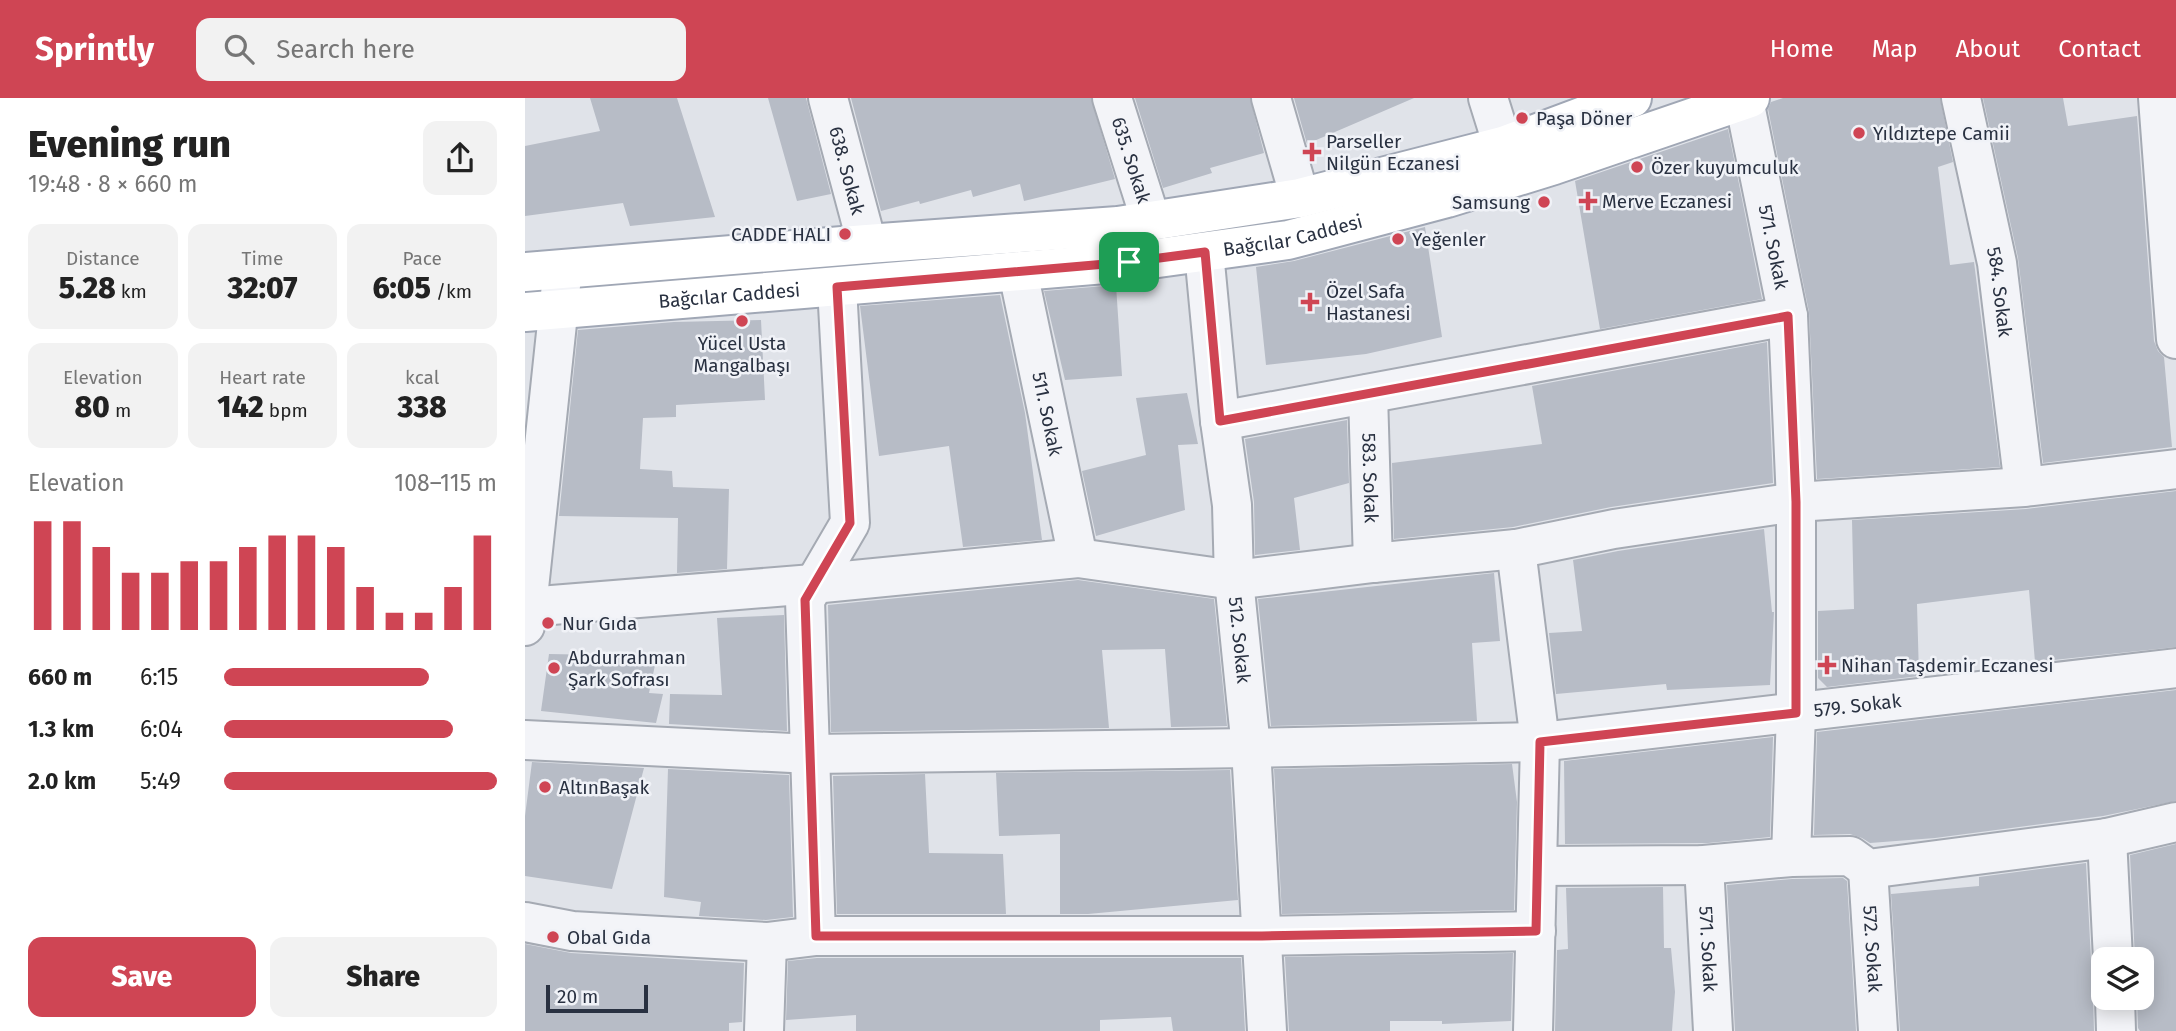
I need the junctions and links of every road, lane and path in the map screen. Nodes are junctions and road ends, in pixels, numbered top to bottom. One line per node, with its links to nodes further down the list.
1 (828, 98): 12 (street, 638. Sokak)
2 (1112, 98): 11 (street, 635. Sokak)
3 (1271, 98): 10 (street)
4 (1488, 98): 9 (street)
5 (1632, 98): 9 (main road, Bağcılar Caddesi)
6 (1961, 98): 24 (street, 584. Sokak)
7 (2158, 98): 20 (street)
8 (1747, 99): 13 (main road, Bağcılar Caddesi); 19 (street, 571. Sokak)
9 (1503, 146): 10 (main road, Bağcılar Caddesi)
10 (1300, 198): 11 (main road, Bağcılar Caddesi)
11 (1151, 221): 12 (main road, Bağcılar Caddesi)
12 (867, 244): 14 (main road, Bağcılar Caddesi)
13 (1205, 252): 15 (main road, Bağcılar Caddesi); 22 (street, 512. Sokak)
14 (562, 269): 16 (main road, Bağcılar Caddesi); 18 (street)
15 (1019, 271): 17 (main road, Bağcılar Caddesi); 27 (street, 511. Sokak)
16 (525, 272)
17 (837, 287): 18 (main road, Bağcılar Caddesi); 30 (street)
18 (542, 311): 31 (street)
19 (1788, 316): 21 (street); 25 (street, 571. Sokak)
20 (2176, 339)
21 (1368, 394): 22 (street); 28 (street, 583. Sokak)
22 (1220, 421): 29 (street, 512. Sokak)
23 (2176, 469): 24 (street)
24 (2024, 487): 25 (street)
25 (1796, 502): 26 (street); 33 (street, 571. Sokak)
26 (1515, 549): 28 (street); 35 (street)
27 (1078, 558): 29 (street); 30 (street)
28 (1373, 563): 29 (street)
29 (1234, 580): 36 (street, 512. Sokak)
30 (813, 584): 31 (street); 37 (street)
31 (526, 616)
32 (2176, 668): 33 (street, 579. Sokak)
33 (1796, 713): 35 (street, 579. Sokak); 40 (street, 571. Sokak)
34 (525, 740): 37 (street, 579. Sokak)
35 (1540, 742): 36 (street, 579. Sokak); 42 (street)
36 (1251, 748): 37 (street, 579. Sokak); 47 (street, 512. Sokak)
37 (811, 754): 46 (street)
38 (2176, 822): 39 (street)
39 (2107, 838): 43 (street); 49 (street)
40 (1791, 857): 41 (street); 43 (street)
41 (1704, 865): 42 (street); 54 (street, 571. Sokak)
42 (1537, 866): 45 (street)
43 (1868, 869): 55 (street, 572. Sokak)
44 (525, 922): 48 (street)
45 (1536, 931): 47 (street); 53 (street)
46 (816, 936): 47 (street); 48 (street)
47 (1262, 936): 52 (street, 512. Sokak)
48 (767, 942): 51 (street)
49 (2112, 947)
50 (2115, 1010): 56 (street)
51 (764, 1031)
52 (1267, 1031)
53 (1533, 1031)
54 (1713, 1031)
55 (1878, 1031)
56 (2116, 1031)

